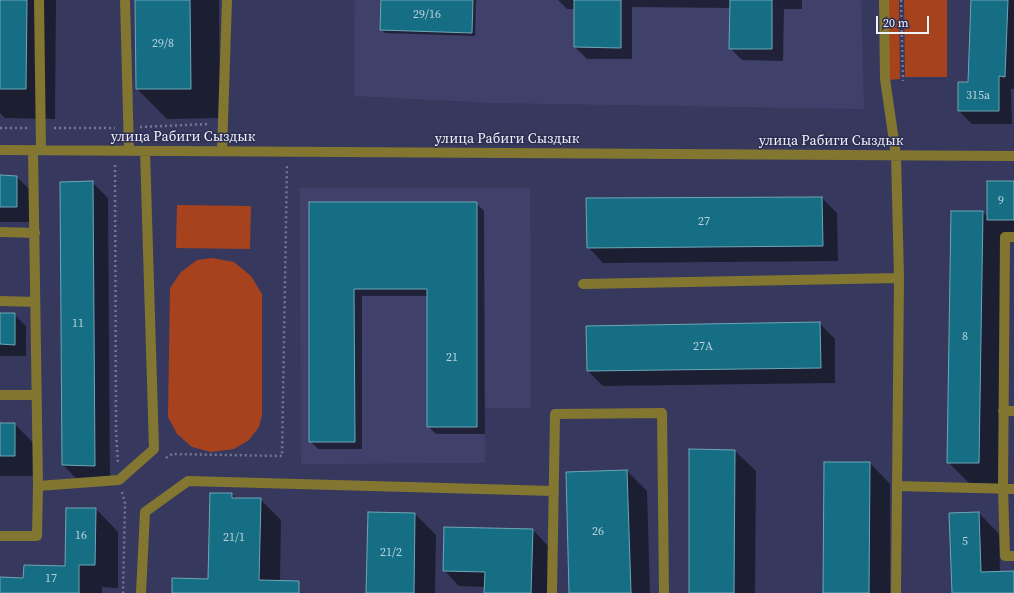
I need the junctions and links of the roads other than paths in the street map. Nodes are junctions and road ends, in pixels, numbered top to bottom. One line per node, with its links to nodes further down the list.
1 (39, 0): 6 (street)
2 (125, 0): 7 (street)
3 (227, 0): 9 (street)
4 (884, 0): 10 (street)
5 (0, 150): 6 (street, улица Рабиги Сыздык)
6 (37, 150): 7 (street, улица Рабиги Сыздык); 13 (street)
7 (129, 151): 8 (street, улица Рабиги Сыздык)
8 (145, 151): 9 (street, улица Рабиги Сыздык); 24 (street)
9 (222, 151): 10 (street, улица Рабиги Сыздык)
10 (896, 156): 11 (street, улица Рабиги Сыздык); 15 (street)
11 (1014, 156)
12 (0, 232): 13 (street)
13 (35, 233): 18 (street)
14 (1014, 237): 19 (street)
15 (899, 278): 16 (street); 25 (street)
16 (583, 284)
17 (0, 301): 18 (street)
18 (35, 302): 21 (street)
19 (1009, 306): 22 (street)
20 (0, 395): 21 (street)
21 (36, 395): 24 (street)
22 (1003, 411): 23 (street); 26 (street)
23 (1014, 412)
24 (38, 486): 29 (street)
25 (898, 486): 26 (street); 34 (street)
26 (1003, 488): 27 (street); 30 (street)
27 (1014, 489)
28 (554, 491): 31 (street); 32 (street); 33 (street)
29 (0, 536)
30 (1014, 556)
31 (141, 593)
32 (552, 593)
33 (664, 593)
34 (896, 593)

